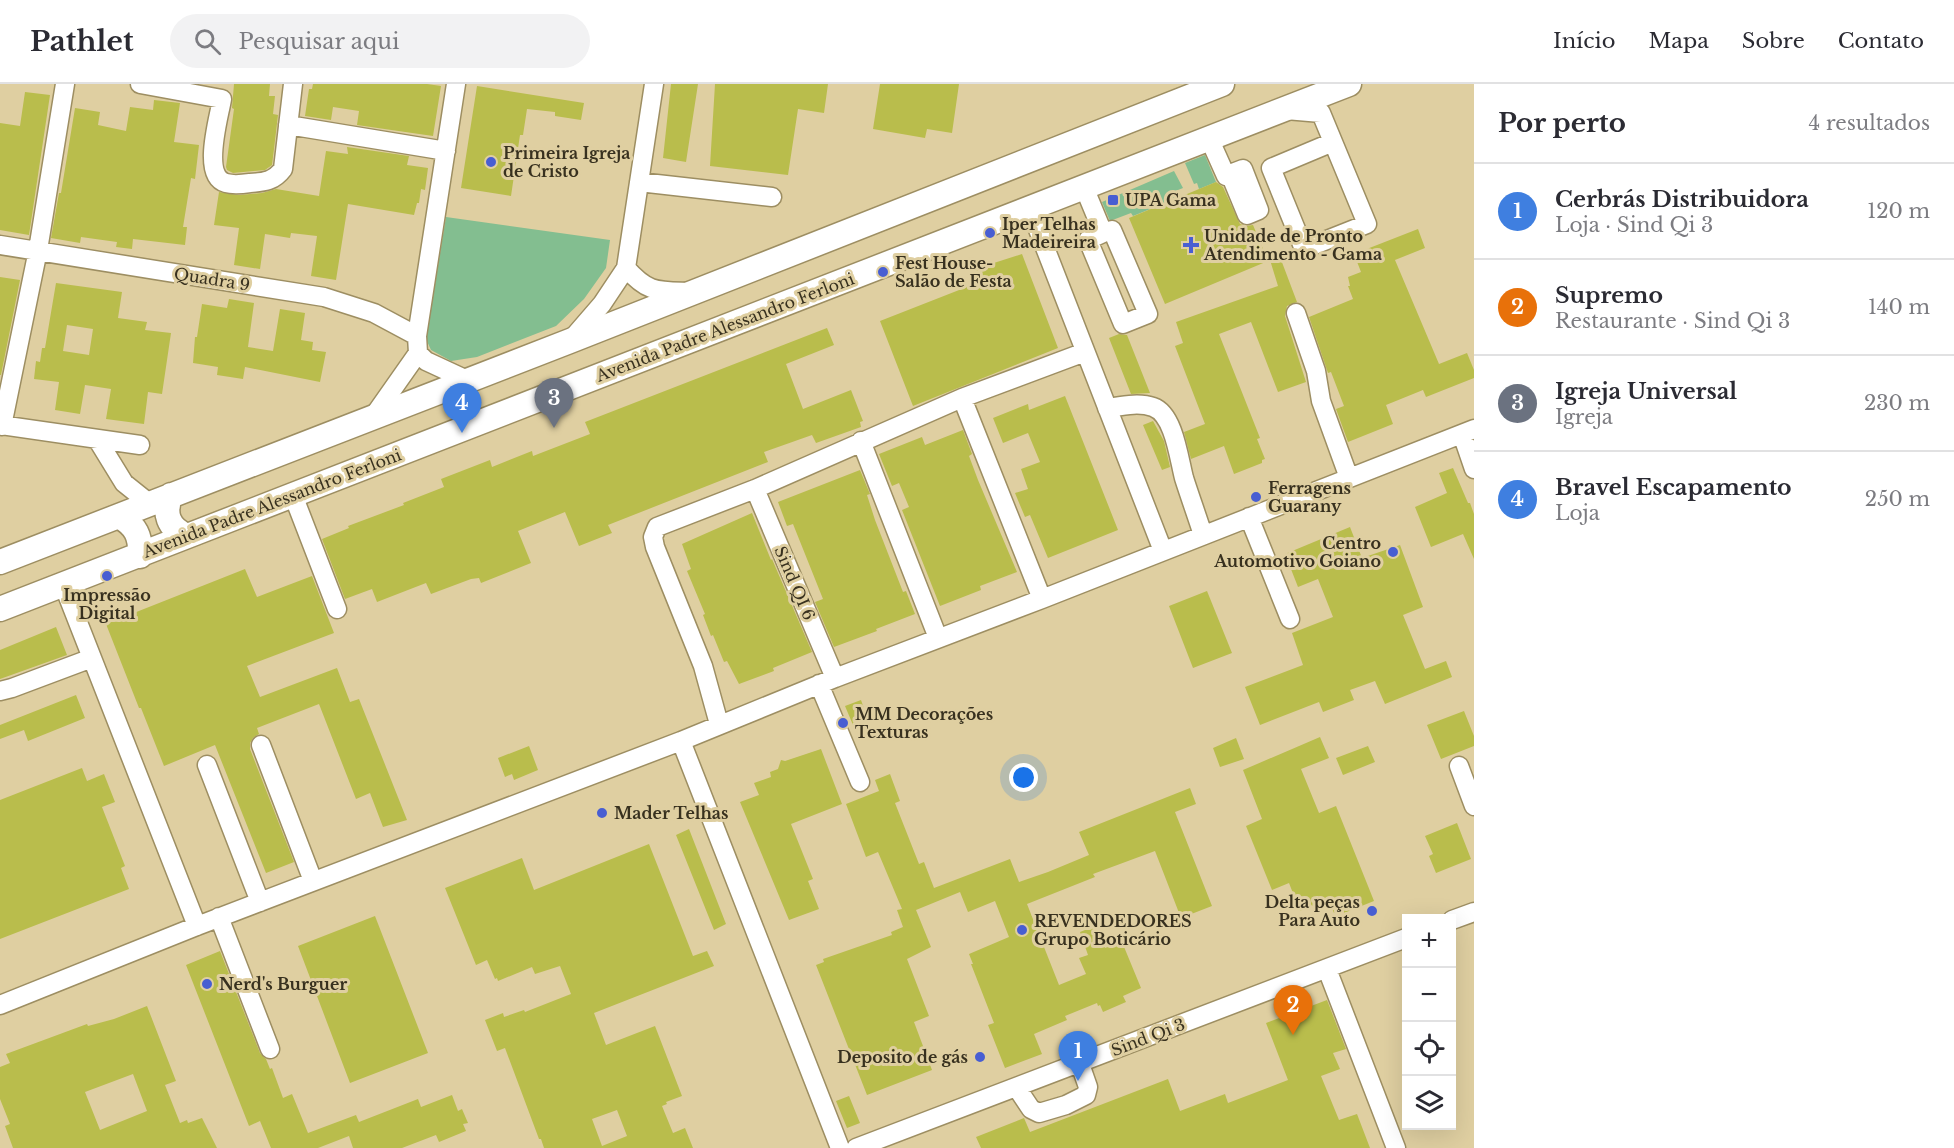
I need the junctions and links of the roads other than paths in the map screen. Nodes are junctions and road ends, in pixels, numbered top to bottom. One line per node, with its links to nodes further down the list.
1 (65, 84): 22 (street)
2 (140, 84): 8 (street)
3 (293, 84): 11 (street)
4 (456, 84): 14 (street)
5 (654, 84): 16 (street)
6 (1222, 84): 24 (main road)
7 (1340, 86): 9 (main road, Avenida Padre Alessandro Ferloni)
8 (223, 92): 11 (street)
9 (1307, 92): 10 (main road, Avenida Padre Alessandro Ferloni)
10 (1281, 109): 12 (main road, Avenida Padre Alessandro Ferloni); 13 (street)
11 (288, 125): 14 (street)
12 (1209, 138): 15 (street); 17 (main road, Avenida Padre Alessandro Ferloni)
13 (1334, 142): 13 (street)
14 (446, 151): 27 (street)
15 (1230, 174)
16 (639, 182): 18 (street); 23 (street)
17 (1084, 187): 19 (main road, Avenida Padre Alessandro Ferloni); 20 (street)
18 (772, 196)
19 (1030, 208): 28 (street); 41 (main road, Avenida Padre Alessandro Ferloni)
20 (1102, 233): 20 (street)
21 (0, 244): 22 (street, Quadra 9)
22 (38, 250): 27 (street, Quadra 9); 33 (street)
23 (626, 268): 24 (street); 26 (street)
24 (692, 292): 26 (main road)
25 (1296, 313): 39 (street)
26 (570, 341): 29 (main road)
27 (418, 345): 29 (street, Quadra 9); 32 (street)
28 (1085, 352): 30 (street); 31 (street)
29 (467, 380): 32 (main road)
30 (962, 398): 36 (street); 51 (street)
31 (1107, 408): 46 (street); 47 (street)
32 (373, 417): 42 (main road)
33 (1, 426): 35 (street)
34 (1468, 432): 38 (street); 39 (street)
35 (97, 439): 37 (street); 42 (street)
36 (861, 441): 40 (street); 55 (street)
37 (140, 445)
38 (1474, 469)
39 (1349, 478): 44 (street)
40 (755, 489): 57 (street, Sind QI 6); 59 (street)
41 (293, 495): 45 (main road, Avenida Padre Alessandro Ferloni); 53 (street)
42 (160, 499): 43 (main road); 45 (main road)
43 (119, 516): 48 (main road); 49 (main road)
44 (1250, 518): 46 (street); 54 (street)
45 (187, 536): 48 (main road, Avenida Padre Alessandro Ferloni)
46 (1203, 536): 47 (street)
47 (1163, 551): 51 (street)
48 (140, 556): 50 (main road, Avenida Padre Alessandro Ferloni)
49 (0, 562)
50 (63, 584): 52 (main road, Avenida Padre Alessandro Ferloni); 56 (street)
51 (1042, 599): 55 (street)
52 (0, 609)
53 (337, 609)
54 (1290, 619)
55 (938, 638): 57 (street)
56 (92, 658): 58 (street); 71 (street)
57 (827, 681): 59 (street); 64 (street, Sind QI 6)
58 (0, 691)
59 (718, 724): 60 (street)
60 (681, 741): 66 (street); 78 (street)
61 (261, 745): 66 (street)
62 (207, 765): 67 (street)
63 (1459, 766): 65 (street)
64 (860, 782)
65 (1474, 806)
66 (313, 881): 67 (street)
67 (260, 902): 69 (street)
68 (1474, 912): 70 (street)
69 (219, 917): 71 (street); 75 (street)
70 (1456, 919)
71 (197, 926): 74 (street)
72 (1402, 940): 73 (street, Sind Qi 3)
73 (1327, 969): 76 (street, Sind Qi 3); 80 (street)
74 (0, 1005)
75 (270, 1049)
76 (1080, 1064): 77 (street, Sind Qi 3); 77 (street)
77 (1017, 1088): 79 (street, Sind Qi 3)
78 (840, 1148)
79 (856, 1148)
80 (1396, 1148)

